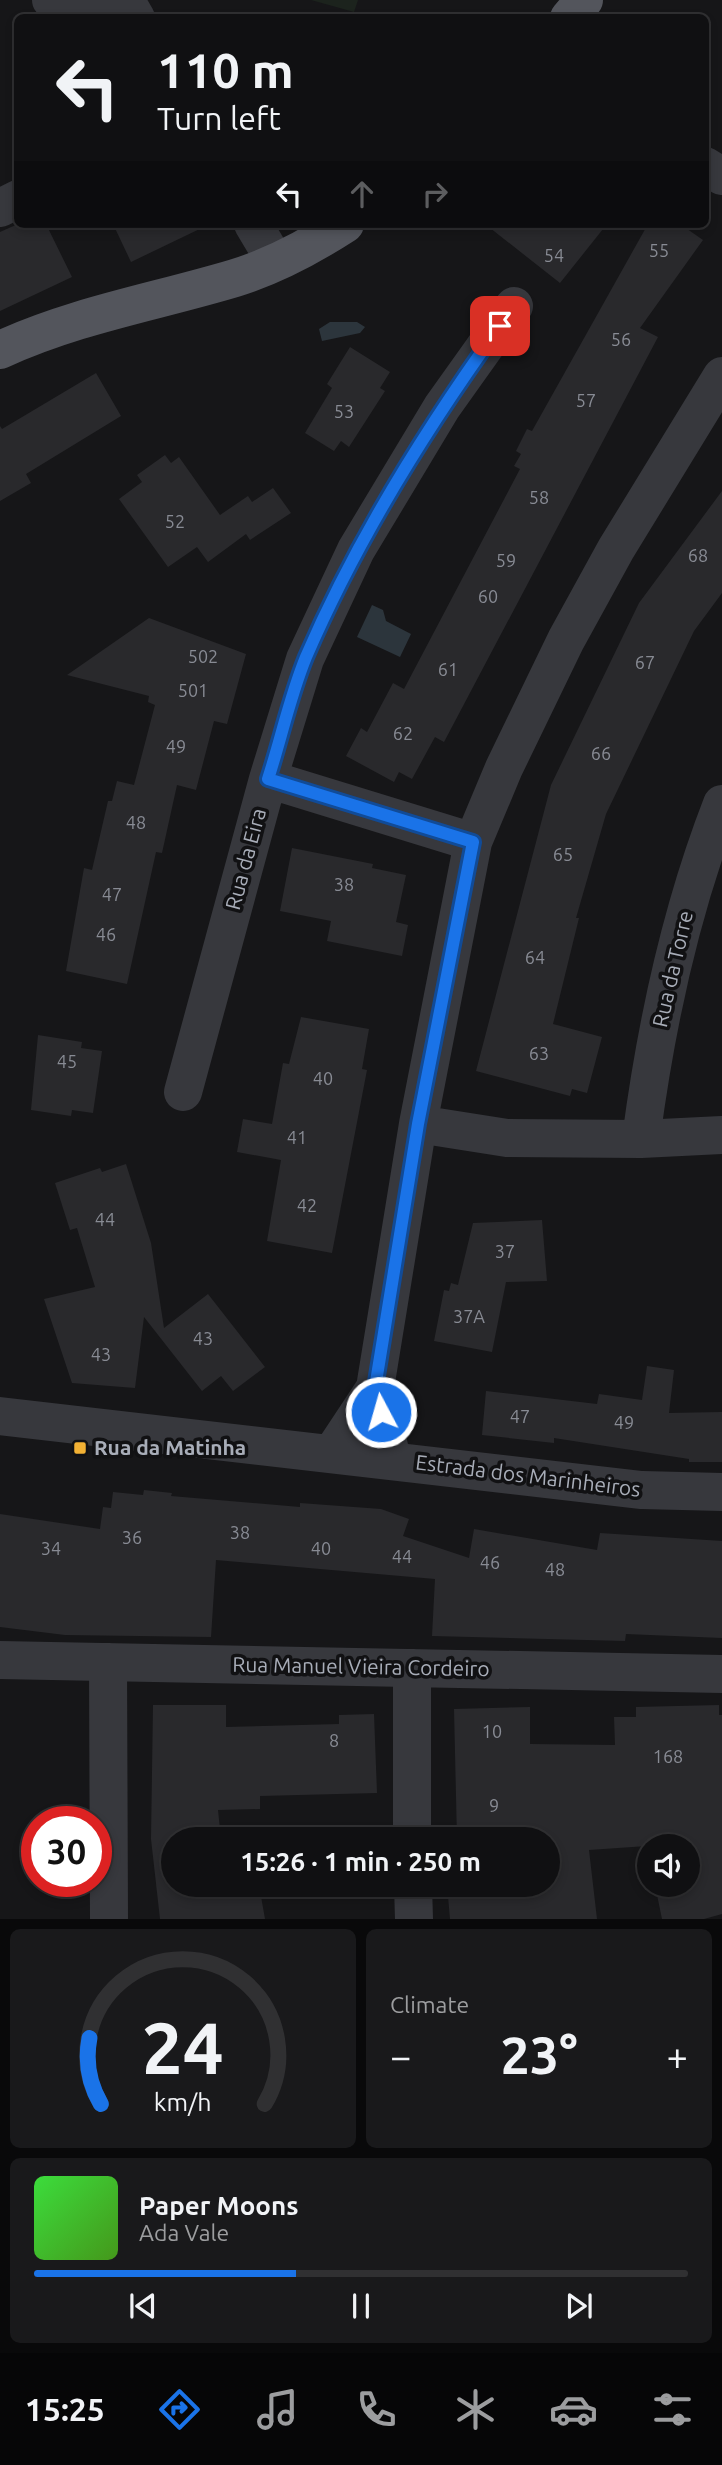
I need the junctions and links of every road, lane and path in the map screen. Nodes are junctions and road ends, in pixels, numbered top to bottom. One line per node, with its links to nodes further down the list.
1 (51, 0): 3 (street)
2 (584, 0): 4 (main road)
3 (134, 14)
4 (572, 14)
5 (255, 228): 7 (street)
6 (337, 228): 7 (main road)
7 (275, 261): 9 (main road)
8 (514, 306): 11 (street, Rua da Eira)
9 (0, 350)
10 (722, 376): 13 (street)
11 (268, 779): 13 (street); 14 (street, Rua da Eira)
12 (722, 804): 17 (street, Rua da Torre)
13 (473, 842): 15 (street)
14 (183, 1092)
15 (418, 1124): 17 (street); 18 (street)
16 (722, 1135): 17 (street)
17 (641, 1139)
18 (375, 1388): 20 (street); 21 (street)
19 (0, 1416): 20 (street, Estrada dos Marinheiros)
20 (331, 1453): 21 (street, Estrada dos Marinheiros)
21 (392, 1459): 22 (street, Estrada dos Marinheiros)
22 (722, 1492)
23 (0, 1660): 24 (street, Rua Manuel Vieira Cordeiro)
24 (108, 1662): 25 (street, Rua Manuel Vieira Cordeiro); 29 (street)
25 (412, 1668): 26 (street, Rua Manuel Vieira Cordeiro); 27 (street)
26 (722, 1674)
27 (412, 1827)
28 (413, 1897): 30 (street)
29 (109, 1919)
30 (414, 1919)

